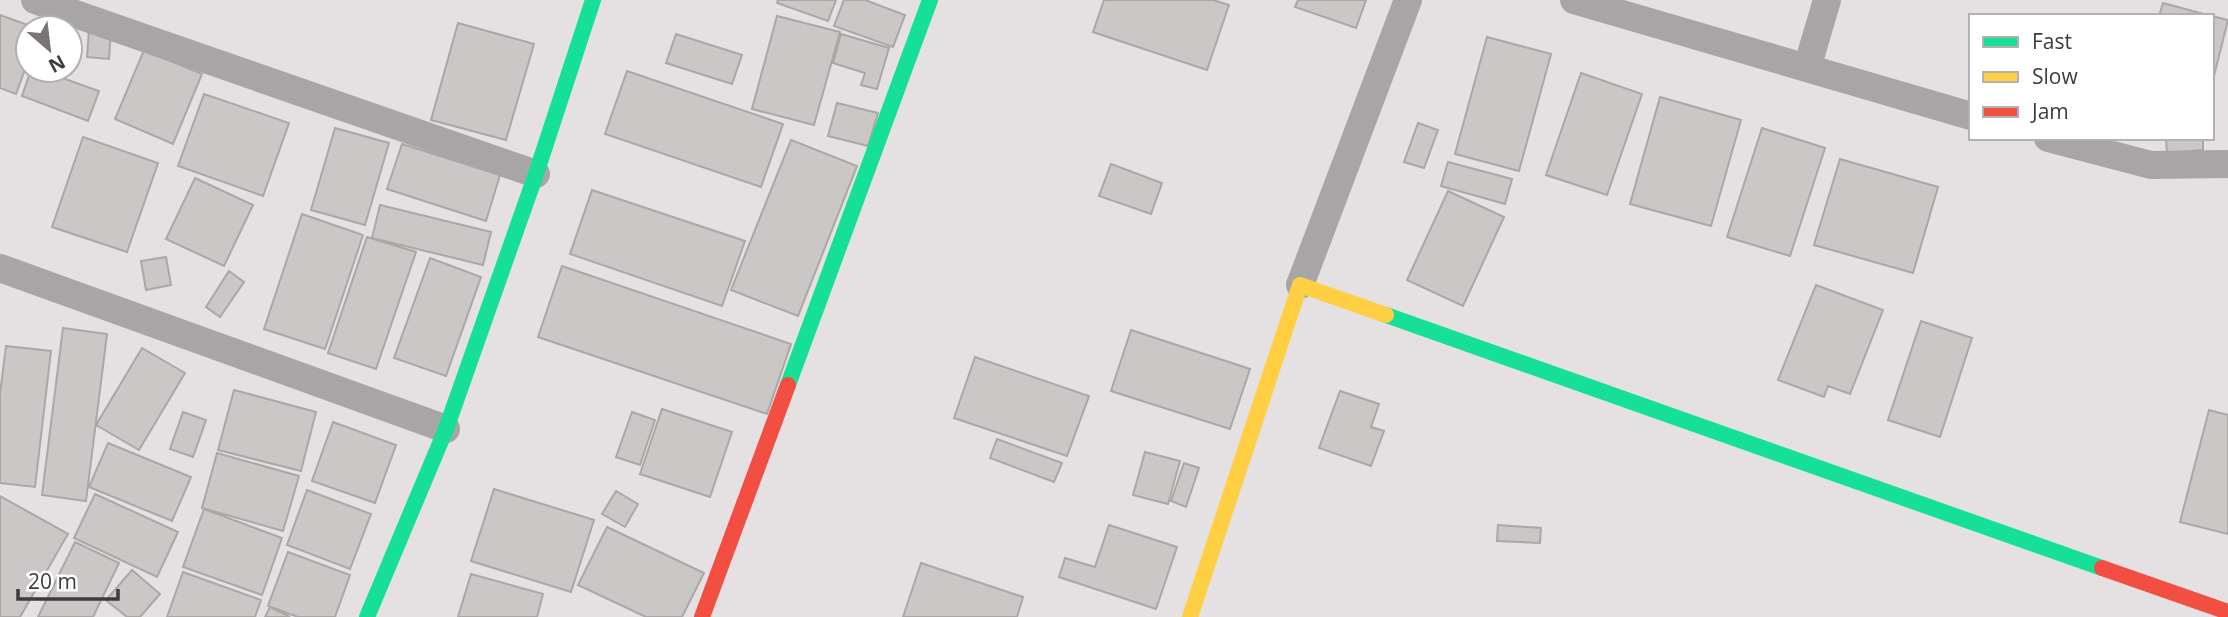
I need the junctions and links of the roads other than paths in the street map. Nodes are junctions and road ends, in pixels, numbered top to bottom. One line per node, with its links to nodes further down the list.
1 (35, 0): 11 (street)
2 (593, 0): 11 (street)
3 (930, 0): 17 (street)
4 (1408, 0): 13 (street)
5 (1574, 0): 7 (street)
6 (1827, 0): 7 (street)
7 (1807, 68): 8 (street)
8 (1969, 115)
9 (2056, 140): 10 (street)
10 (2228, 164)
11 (536, 174): 14 (street)
12 (0, 268): 14 (street)
13 (1300, 285): 15 (street); 18 (street)
14 (446, 429): 16 (street)
15 (2228, 612)
16 (367, 617)
17 (702, 617)
18 (1190, 617)

